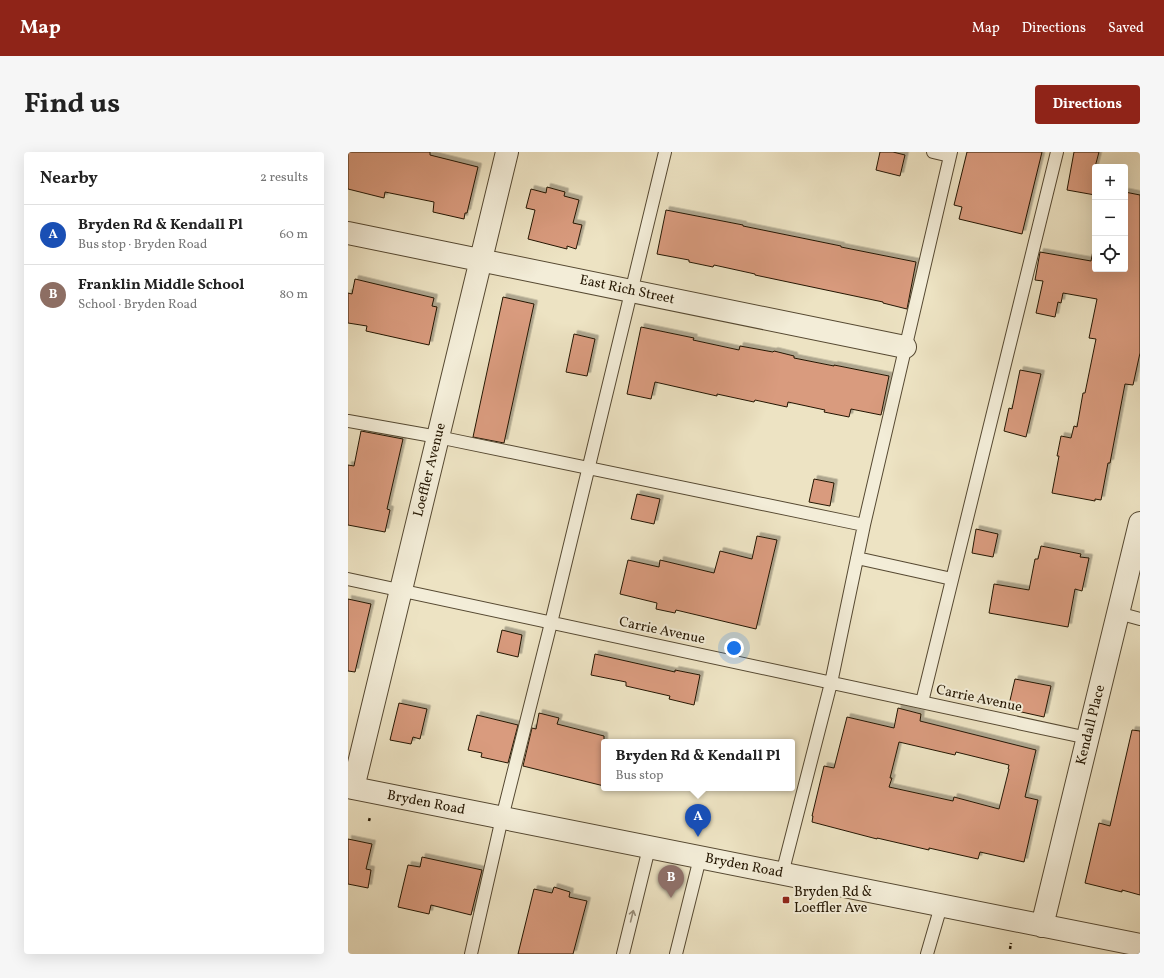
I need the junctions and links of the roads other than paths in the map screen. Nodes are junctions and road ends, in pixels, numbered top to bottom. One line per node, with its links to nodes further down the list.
1 (507, 152): 7 (street, Loeffler Avenue)
2 (665, 152): 8 (lane)
3 (933, 152): 5 (lane)
4 (1057, 152): 17 (lane)
5 (951, 154): 9 (lane)
6 (348, 232): 7 (street, East Rich Street)
7 (481, 260): 8 (street, East Rich Street); 11 (street, Loeffler Avenue)
8 (632, 291): 9 (street, East Rich Street); 12 (lane)
9 (905, 347): 14 (lane)
10 (348, 421): 11 (lane)
11 (438, 437): 12 (lane); 18 (street, Loeffler Avenue)
12 (589, 468): 14 (lane); 21 (lane)
13 (1140, 523): 19 (street, Kendall Place)
14 (864, 525): 15 (lane)
15 (857, 558): 17 (lane); 22 (lane)
16 (348, 579): 18 (lane, Carrie Avenue)
17 (952, 579): 23 (lane)
18 (401, 591): 21 (lane, Carrie Avenue); 25 (street, Loeffler Avenue)
19 (1118, 613): 20 (lane); 24 (street, Kendall Place)
20 (1140, 619)
21 (551, 623): 22 (lane, Carrie Avenue); 26 (lane)
22 (831, 683): 23 (lane, Carrie Avenue); 29 (lane)
23 (922, 702): 24 (lane, Carrie Avenue)
24 (1088, 738): 31 (street, Kendall Place)
25 (350, 788): 26 (street, Bryden Road)
26 (502, 818): 27 (street, Bryden Road); 33 (lane)
27 (649, 848): 28 (street, Bryden Road); 34 (lane, one-way to 27)
28 (700, 858): 29 (street, Bryden Road); 35 (lane)
29 (782, 874): 30 (street, Bryden Road)
30 (941, 906): 31 (street, Bryden Road); 36 (lane)
31 (1042, 926): 32 (street, Bryden Road)
32 (1140, 945)
33 (471, 954)
34 (623, 954)
35 (676, 954)
36 (927, 954)

